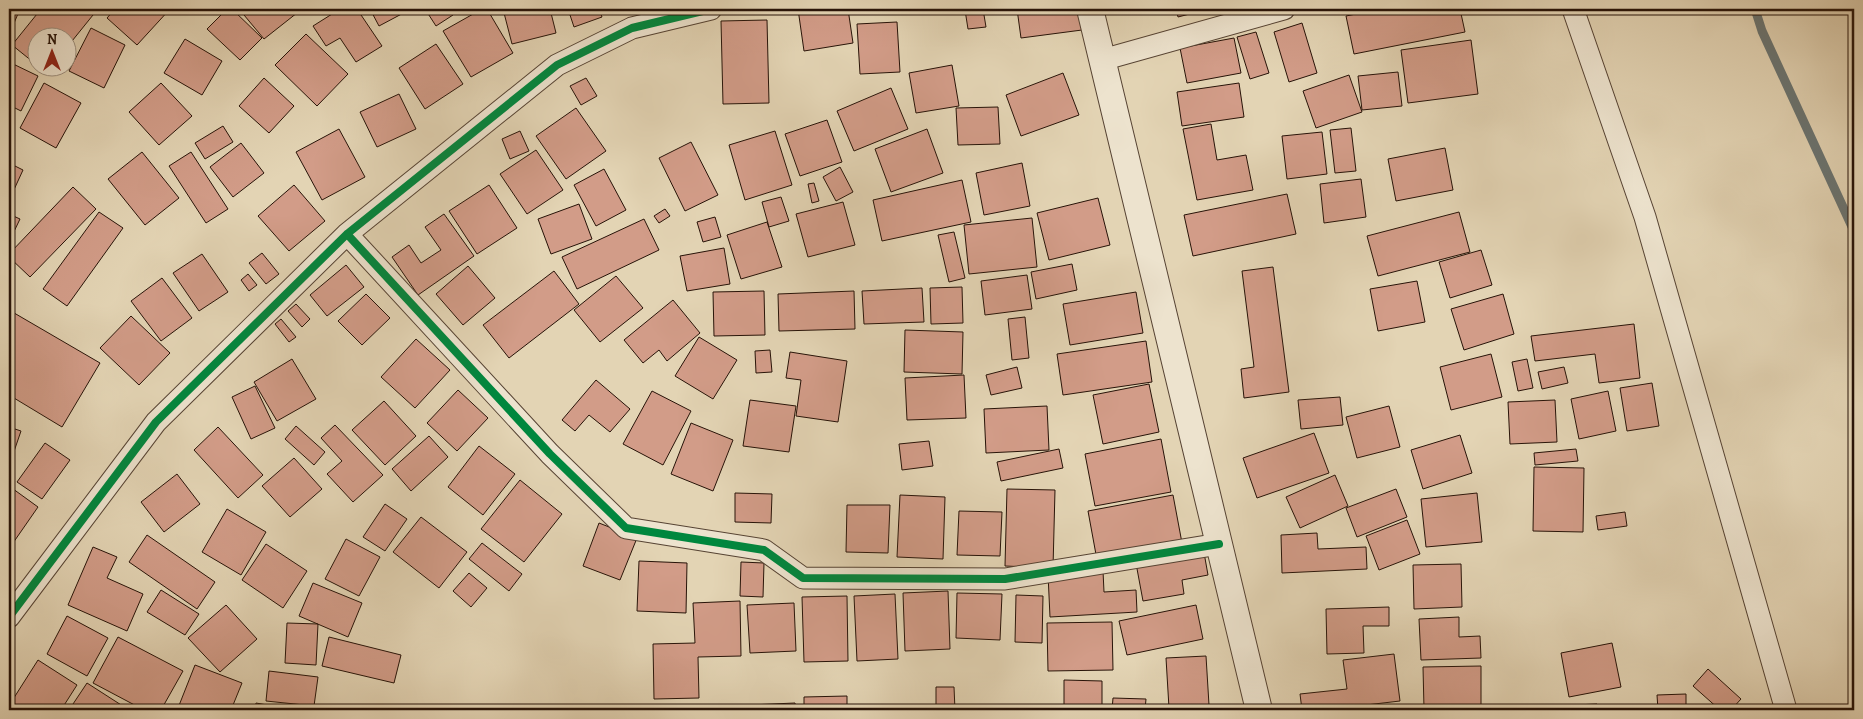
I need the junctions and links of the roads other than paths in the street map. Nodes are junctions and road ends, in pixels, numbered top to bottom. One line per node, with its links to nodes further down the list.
1 (711, 9): 6 (street)
2 (1090, 9): 5 (street)
3 (1284, 9): 5 (street)
4 (1573, 9): 10 (street)
5 (1102, 60): 7 (street)
6 (347, 234): 7 (street); 8 (street)
7 (1219, 544): 9 (street)
8 (9, 617)
9 (1259, 710)
10 (1786, 710)

